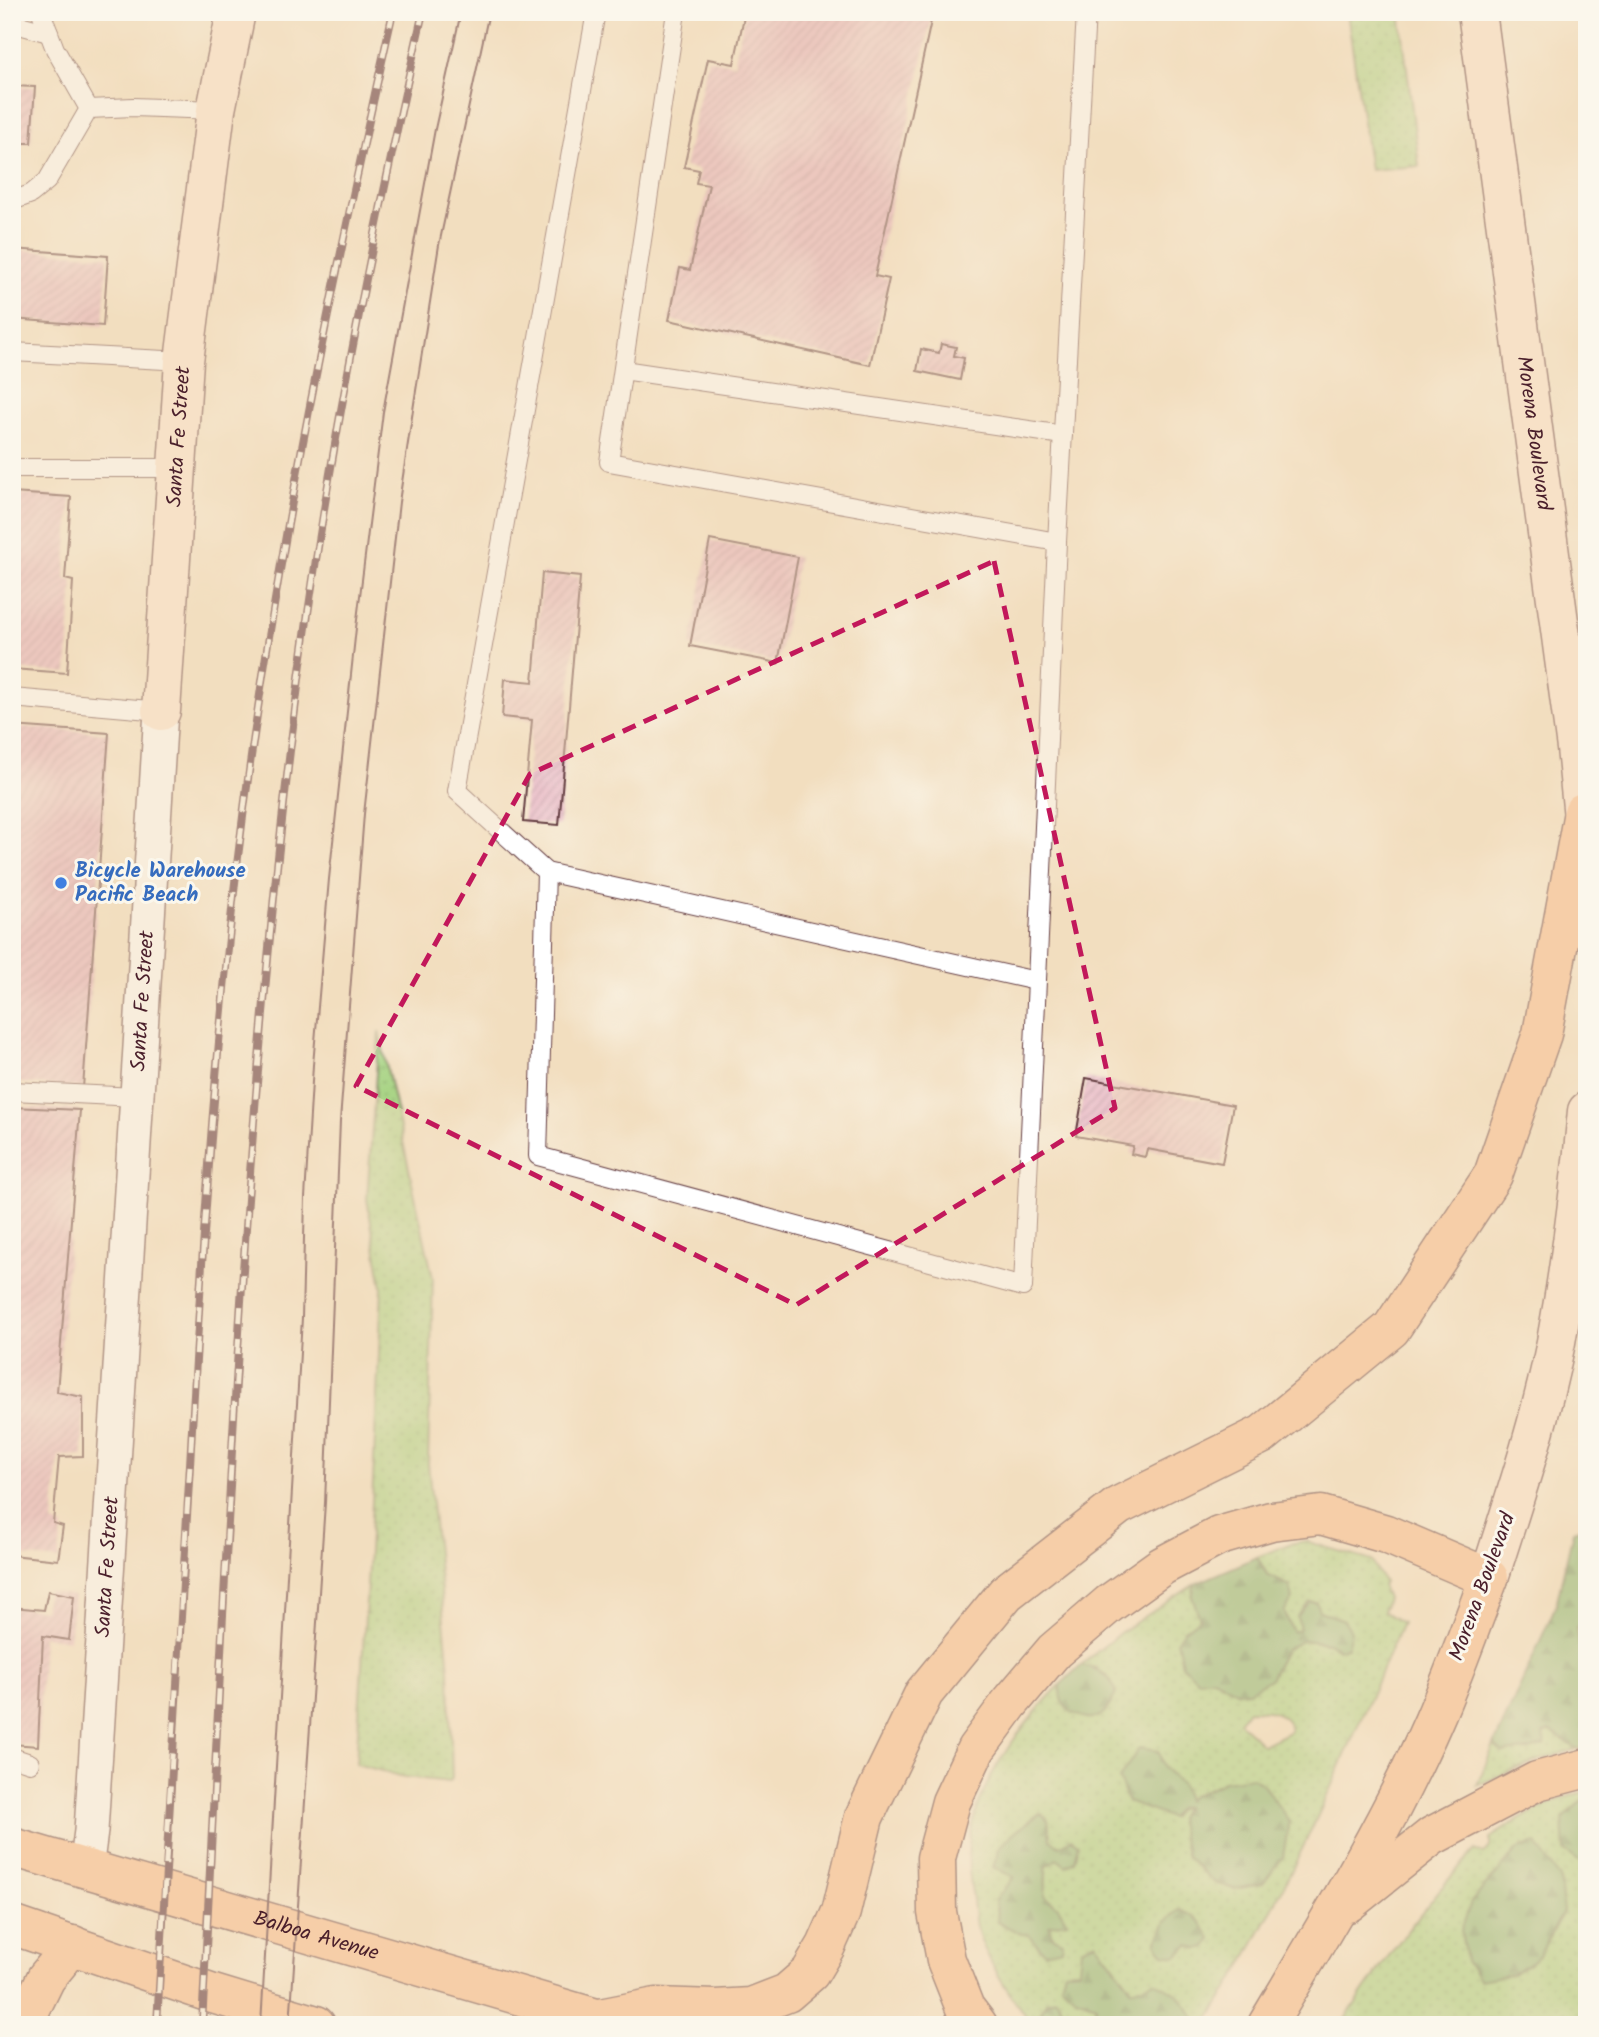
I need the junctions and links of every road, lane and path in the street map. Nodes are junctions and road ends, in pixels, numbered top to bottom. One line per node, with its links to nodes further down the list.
1 (41, 12): 9 (lane)
2 (218, 12): 10 (main road)
3 (236, 12): 10 (main road, Santa Fe Street)
4 (596, 12): 25 (lane)
5 (676, 12): 16 (lane)
6 (1086, 12): 17 (lane)
7 (1477, 12): 23 (main road, Morena Boulevard)
8 (12, 23): 9 (lane)
9 (49, 33): 11 (lane)
10 (225, 61): 12 (main road, Santa Fe Street)
11 (89, 109): 12 (lane); 13 (lane)
12 (216, 110): 15 (main road, Santa Fe Street)
13 (12, 201)
14 (12, 352): 15 (lane)
15 (184, 361): 19 (main road, Santa Fe Street)
16 (622, 370): 17 (lane); 20 (lane)
17 (1063, 435): 20 (lane)
18 (12, 468): 19 (lane)
19 (177, 468): 22 (main road, Santa Fe Street)
20 (1057, 542): 26 (lane)
21 (12, 698): 22 (lane)
22 (161, 711): 28 (street, Santa Fe Street)
23 (1583, 812): 24 (main road, Morena Boulevard); 37 (main road)
24 (1587, 856)
25 (546, 872): 26 (lane); 26 (lane)
26 (1036, 981)
27 (12, 1091): 28 (lane)
28 (136, 1097): 33 (street, Santa Fe Street)
29 (1587, 1111): 30 (main road, Morena Boulevard)
30 (1489, 1578): 34 (main road, Morena Boulevard); 40 (main road)
31 (1587, 1768): 34 (main road)
32 (12, 1847): 33 (main road, Balboa Avenue)
33 (86, 1869): 37 (main road, Balboa Avenue)
34 (1335, 1913): 41 (main road, Morena Boulevard)
35 (12, 1925): 36 (main road)
36 (73, 1945): 38 (main road); 39 (main road)
37 (610, 2022)
38 (23, 2025)
39 (316, 2025)
40 (978, 2025)
41 (1267, 2025)

